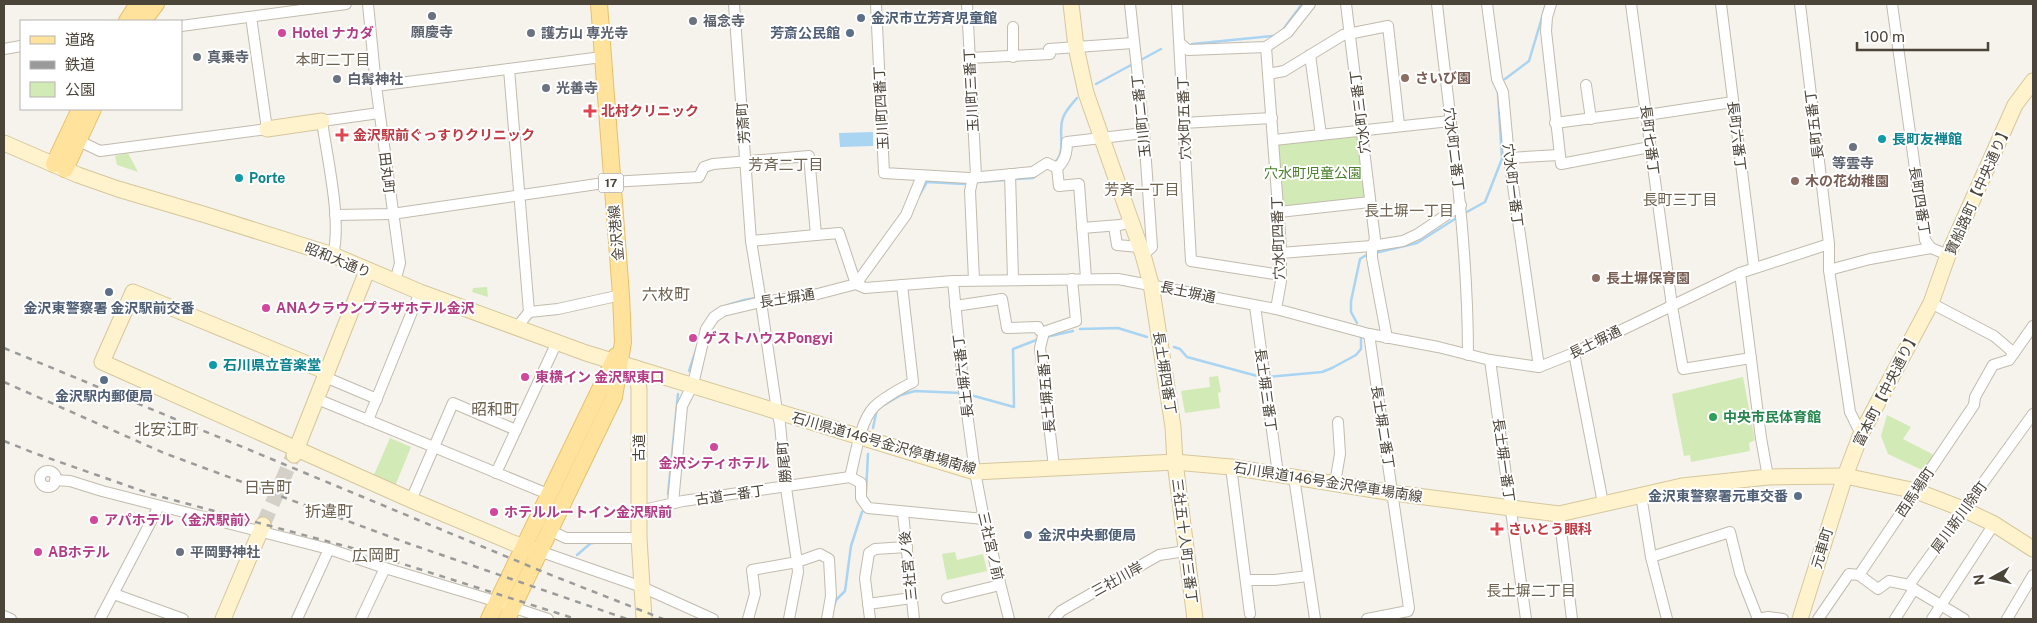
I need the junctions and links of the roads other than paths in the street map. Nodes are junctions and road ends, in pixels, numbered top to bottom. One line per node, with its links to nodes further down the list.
1 (156, 4): 20 (main road)
2 (346, 4): 21 (street)
3 (368, 4): 39 (street, 田丸町)
4 (599, 4): 32 (main road, 金沢港線 / 17)
5 (734, 4): 63 (street, 芳斎町)
6 (876, 4): 67 (street, 玉川町四番丁)
7 (967, 4): 34 (street, 玉川町三番丁)
8 (1071, 4): 28 (main road, 長土塀四番丁)
9 (1130, 4): 25 (street, 玉川町二番丁)
10 (1177, 4): 26 (street, 穴水町五番丁)
11 (1310, 4): 29 (street)
12 (1346, 4): 24 (street, 穴水町三番丁)
13 (1437, 4): 48 (street, 穴水町二番丁)
14 (1487, 4): 62 (street, 穴水町一番丁)
15 (1551, 4): 50 (street)
16 (1631, 4): 44 (street, 長町七番丁)
17 (1721, 4): 40 (street, 長町六番丁)
18 (1800, 4): 81 (street, 長町五番丁)
19 (1892, 4): 83 (street, 長町四番丁)
20 (133, 12)
21 (251, 17): 22 (street); 52 (street)
22 (182, 26)
23 (1012, 27): 33 (street)
24 (1350, 32): 31 (street); 51 (street); 53 (street, 穴水町三番丁)
25 (1133, 43): 28 (street); 54 (street, 玉川町二番丁)
26 (1181, 44): 29 (street); 49 (street, 穴水町五番丁)
27 (20, 46): 30 (street)
28 (1076, 47): 33 (street); 57 (main road, 長土塀四番丁)
29 (1266, 47): 36 (street, 穴水町四番丁)
30 (4, 49)
31 (1310, 56): 36 (street); 55 (street)
32 (602, 57): 35 (street); 69 (main road, 金沢港線 / 17)
33 (1013, 57): 34 (street)
34 (970, 58): 68 (street, 玉川町三番丁)
35 (509, 69): 39 (street); 70 (street)
36 (1268, 74): 45 (street, 穴水町四番丁)
37 (2033, 81): 87 (main road, 寶船路町【中央通り】)
38 (1586, 85): 46 (street)
39 (376, 86): 43 (street, 田丸町)
40 (1733, 102): 44 (street); 88 (street, 長町六番丁)
41 (80, 110): 56 (main road)
42 (93, 110): 56 (main road)
43 (379, 113): 47 (street); 74 (street, 田丸町)
44 (1647, 113): 46 (street); 60 (street, 長町七番丁)
45 (1272, 118): 49 (street); 58 (street, 穴水町四番丁)
46 (1592, 118): 50 (street)
47 (322, 121): 52 (main road); 75 (street)
48 (1450, 121): 51 (street); 72 (street, 穴水町二番丁)
49 (1183, 123): 92 (street, 穴水町五番丁)
50 (1555, 123): 61 (street)
51 (1399, 125): 53 (street)
52 (267, 129): 56 (street)
53 (1362, 131): 55 (street); 71 (street, 穴水町三番丁)
54 (1144, 133): 57 (street); 84 (street, 玉川町二番丁)
55 (1321, 135): 58 (street)
56 (73, 138): 65 (main road)
57 (1102, 138): 64 (street); 76 (main road, 長土塀四番丁)
58 (1274, 140): 73 (street, 穴水町四番丁)
59 (4, 143): 65 (main road, 昭和大通り)
60 (1650, 147): 61 (street); 108 (street, 長町七番丁)
61 (1558, 154): 62 (street)
62 (1509, 158): 123 (street, 穴水町一番丁)
63 (746, 161): 69 (street); 79 (street); 80 (street, 芳斎町)
64 (1053, 166): 66 (street); 78 (street)
65 (60, 167): 86 (main road, 昭和大通り)
66 (1010, 174): 68 (street); 95 (street)
67 (922, 176): 68 (street); 99 (street)
68 (974, 177): 96 (street, 玉川町三番丁)
69 (611, 182): 70 (street); 103 (main road, 金沢港線 / 17)
70 (519, 196): 74 (street); 110 (street)
71 (1370, 202): 73 (street); 82 (street, 穴水町三番丁)
72 (1461, 205): 82 (street); 118 (street, 穴水町二番丁)
73 (1279, 212): 85 (street, 穴水町四番丁)
74 (392, 214): 75 (street); 98 (street, 田丸町)
75 (335, 215): 86 (street)
76 (1131, 222): 77 (street); 84 (main road, 長土塀四番丁)
77 (1114, 226): 78 (street); 84 (street)
78 (1082, 228): 94 (street)
79 (816, 235): 80 (street); 99 (street)
80 (751, 241): 104 (street, 芳斎町)
81 (1829, 244): 88 (street, 長土塀通); 89 (street, 長町五番丁)
82 (1372, 246): 85 (street); 115 (street, 穴水町三番丁)
83 (1931, 248): 87 (street); 89 (street)
84 (1141, 251): 100 (main road, 長土塀四番丁)
85 (1280, 253): 92 (street, 穴水町四番丁)
86 (333, 255): 90 (main road, 昭和大通り)
87 (1948, 255): 105 (main road, 寶船路町【中央通り】)
88 (1754, 268): 91 (street, 長土塀通)
89 (1829, 270): 134 (street, 長町五番丁)
90 (367, 271): 98 (main road, 昭和大通り); 125 (main road)
91 (1740, 273): 108 (street, 長土塀通); 120 (street)
92 (1281, 275): 109 (street, 穴水町四番丁)
93 (1072, 278): 94 (street, 長土塀通); 95 (street, 長土塀通); 113 (street, 長土塀五番丁)
94 (1086, 278): 100 (street, 長土塀通)
95 (1013, 279): 96 (street, 長土塀通)
96 (974, 280): 97 (street, 長土塀通)
97 (953, 281): 101 (street, 長土塀通); 106 (street, 長土塀六番丁)
98 (395, 282): 102 (main road, 昭和大通り)
99 (856, 284): 101 (street, 長土塀通); 104 (street, 長土塀通)
100 (1151, 284): 107 (street, 長土塀通); 138 (main road, 長土塀四番丁)
101 (902, 285): 135 (street)
102 (420, 292): 112 (main road, 昭和大通り); 127 (street)
103 (621, 295): 110 (street); 122 (main road, 金沢港線 / 17)
104 (762, 302): 126 (street, 長土塀通); 129 (street, 勝尾町)
105 (1931, 303): 119 (street); 134 (main road, 富本町【中央通り】)
106 (955, 306): 113 (street); 141 (street, 長土塀六番丁)
107 (1255, 306): 109 (street, 長土塀通); 143 (street, 長土塀三番丁)
108 (1672, 306): 117 (street, 長土塀通); 120 (street, 長町七番丁)
109 (1276, 309): 114 (street, 長土塀通)
110 (529, 312): 112 (street)
111 (2033, 326): 119 (street, 西馬場町)
112 (517, 327): 116 (main road, 昭和大通り)
113 (1044, 333): 139 (street, 長土塀五番丁)
114 (1369, 334): 115 (street, 長土塀通); 152 (street, 長土塀二番丁)
115 (1387, 338): 118 (street, 長土塀通)
116 (557, 342): 122 (main road, 昭和大通り); 133 (street)
117 (1574, 353): 123 (street, 長土塀通); 157 (street)
118 (1468, 354): 121 (street, 長土塀通)
119 (2011, 356): 151 (street, 西馬場町)
120 (1751, 358): 144 (street)
121 (1490, 360): 123 (street, 長土塀通); 159 (street, 長土塀一番丁)
122 (617, 362): 124 (main road, 石川県道146号金沢停車場南線); 153 (main road, 金沢港線 / 17); 167 (main road, 金沢港線 / 17)
123 (1538, 367)
124 (636, 368): 126 (main road, 石川県道146号金沢停車場南線); 161 (main road, 古道)
125 (326, 374): 127 (street); 128 (main road); 137 (main road)
126 (693, 384): 129 (main road, 石川県道146号金沢停車場南線); 156 (street, 長土塀通)
127 (377, 398): 131 (street)
128 (317, 399): 131 (street); 137 (main road)
129 (777, 411): 135 (main road, 石川県道146号金沢停車場南線); 150 (street, 勝尾町)
130 (2033, 414): 160 (street, 犀川新川除町)
131 (368, 420): 136 (street)
132 (1338, 422): 149 (street)
133 (516, 430): 136 (street); 142 (street)
134 (1861, 434): 145 (main road, 富本町【中央通り】)
135 (860, 438): 141 (main road, 石川県道146号金沢停車場南線); 146 (street)
136 (435, 448): 142 (street); 155 (street)
137 (295, 452): 155 (main road)
138 (1176, 462): 139 (main road, 石川県道146号金沢停車場南線); 140 (main road, 石川県道146号金沢停車場南線); 174 (main road, 三社五十人町三番丁)
139 (1054, 467): 141 (main road, 石川県道146号金沢停車場南線)
140 (1232, 467): 143 (main road, 石川県道146号金沢停車場南線); 181 (street)
141 (975, 472): 164 (street, 三社宮ノ前)
142 (496, 473): 153 (street)
143 (1278, 474): 147 (main road, 石川県道146号金沢停車場南線)
144 (1768, 476): 145 (main road, 石川県道146号金沢停車場南線); 154 (main road, 石川県道146号金沢停車場南線)
145 (1845, 476): 151 (main road, 石川県道146号金沢停車場南線); 194 (main road, 元車町)
146 (850, 477): 150 (street, 古道一番丁); 162 (street)
147 (1294, 477): 149 (main road, 石川県道146号金沢停車場南線); 179 (street)
148 (56, 480): 158 (street)
149 (1335, 484): 152 (main road, 石川県道146号金沢停車場南線)
150 (786, 488): 156 (street, 古道一番丁); 176 (street, 勝尾町)
151 (1916, 491): 160 (main road, 石川県道146号金沢停車場南線); 178 (street, 西馬場町)
152 (1393, 493): 159 (main road, 石川県道146号金沢停車場南線); 214 (street, 長土塀二番丁)
153 (548, 494): 169 (main road, 金沢港線 / 17)
154 (1641, 495): 157 (main road, 石川県道146号金沢停車場南線); 175 (street)
155 (411, 500): 169 (main road)
156 (673, 503): 161 (street, 古道一番丁)
157 (1603, 503): 163 (main road, 石川県道146号金沢停車場南線)
158 (159, 506): 166 (street); 185 (street)
159 (1511, 507): 163 (main road, 石川県道146号金沢停車場南線); 215 (street, 長土塀一番丁)
160 (1963, 509): 165 (main road, 石川県道146号金沢停車場南線); 184 (street, 犀川新川除町)
161 (639, 511): 168 (main road, 古道)
162 (903, 513): 164 (street); 170 (street, 三社宮ノ後)
163 (1559, 514): 216 (street)
164 (984, 519): 183 (street, 三社宮ノ前)
165 (1994, 524): 172 (main road, 石川県道146号金沢停車場南線); 190 (street)
166 (262, 528): 171 (street); 198 (main road)
167 (549, 530): 168 (street); 173 (main road, 金沢港線 / 17)
168 (635, 534): 182 (main road, 古道)
169 (523, 547): 173 (main road); 188 (main road, 金沢港線 / 17)
170 (907, 547): 186 (street, 三社宮ノ後); 189 (street)
171 (329, 548): 177 (street); 199 (street)
172 (2033, 549)
173 (539, 551): 182 (street); 191 (main road, 金沢港線 / 17)
174 (1186, 551): 211 (street, 三社川岸); 212 (main road, 三社五十人町三番丁)
175 (1651, 556): 217 (street); 218 (street)
176 (797, 562): 205 (street); 206 (street, 勝尾町); 207 (street)
177 (385, 568): 188 (street); 200 (street)
178 (1859, 575): 184 (street); 220 (street, 西馬場町)
179 (1308, 576): 181 (street); 213 (street)
180 (2033, 576): 224 (street)
181 (1246, 580): 192 (street)
182 (642, 581): 203 (main road, 古道); 204 (street)
183 (1000, 585): 187 (street); 210 (street, 三社宮ノ前)
184 (1912, 587): 190 (street); 221 (street, 犀川新川除町)
185 (114, 594): 196 (street); 197 (street)
186 (912, 598): 189 (street); 209 (street, 三社宮ノ後)
187 (947, 598)
188 (497, 603): 191 (street); 201 (main road, 金沢港線 / 17)
189 (868, 604): 208 (street)
190 (1941, 605): 222 (street); 223 (street)
191 (510, 614): 202 (street)
192 (1250, 614)
193 (4, 616): 195 (street)
194 (1800, 617): 220 (street, 西馬場町)
195 (11, 619)
196 (100, 619)
197 (183, 619)
198 (223, 619)
199 (297, 619)
200 (361, 619)
201 (489, 619)
202 (548, 619)
203 (644, 619)
204 (713, 619)
205 (748, 619)
206 (789, 619)
207 (827, 619)
208 (870, 619)
209 (914, 619)
210 (1009, 619)
211 (1054, 619)
212 (1195, 619)
213 (1314, 619)
214 (1367, 619)
215 (1526, 619)
216 (1572, 619)
217 (1667, 619)
218 (1758, 619): 219 (street)
219 (1783, 619)
220 (1817, 619)
221 (1895, 619)
222 (1932, 619)
223 (1964, 619)
224 (2006, 619)

